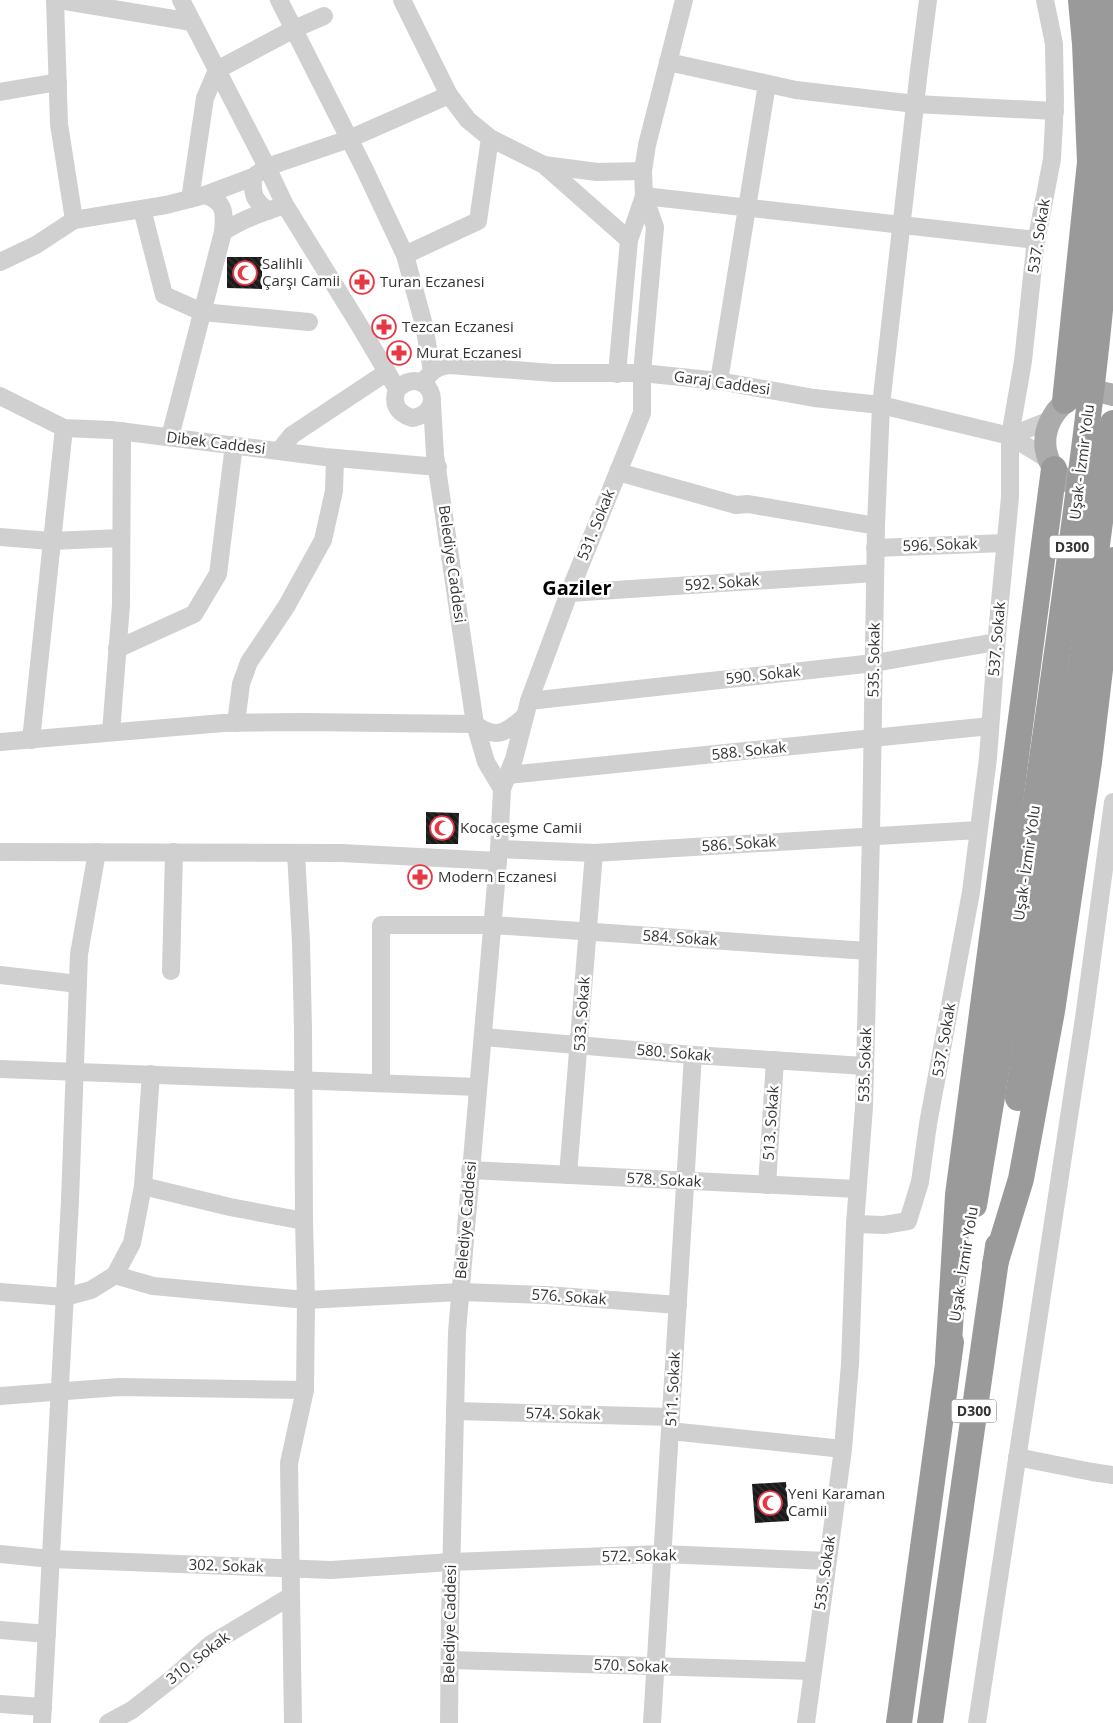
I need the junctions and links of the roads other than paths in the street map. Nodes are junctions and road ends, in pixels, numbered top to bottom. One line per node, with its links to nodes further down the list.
1 (57, 0): 11 (street); 15 (street)
2 (181, 0): 11 (street)
3 (279, 0): 12 (street)
4 (402, 0): 18 (street)
5 (684, 0): 13 (street)
6 (928, 0): 19 (street, 535. Sokak)
7 (1045, 0): 20 (street, 537. Sokak)
8 (1081, 0): 50 (highway)
9 (1102, 0): 126 (highway, Uşak - İzmir Yolu / D300, bridge)
10 (324, 16): 12 (street)
11 (192, 22): 14 (street)
12 (294, 29): 14 (street); 22 (street)
13 (668, 62): 16 (street); 24 (street)
14 (217, 70): 25 (street); 27 (street)
15 (58, 82): 17 (street); 31 (street)
16 (767, 84): 19 (street); 28 (street)
17 (0, 92)
18 (449, 95): 21 (street); 22 (street)
19 (915, 104): 20 (street); 32 (street, 535. Sokak)
20 (1055, 111): 35 (street, 537. Sokak)
21 (490, 138): 23 (street); 36 (street)
22 (349, 139): 25 (street); 36 (street)
23 (544, 165): 24 (street); 34 (street)
24 (643, 171): 26 (street)
25 (260, 172): 27 (street); 29 (street); 29 (street)
26 (644, 196): 28 (street); 34 (street); 41 (street, 531. Sokak)
27 (198, 197): 30 (street); 33 (street)
28 (746, 207): 32 (street); 44 (street)
29 (277, 208): 33 (street); 40 (street)
30 (142, 209): 31 (street); 38 (street)
31 (74, 220): 37 (street)
32 (902, 224): 35 (street); 49 (street, 535. Sokak)
33 (223, 232): 38 (street)
34 (629, 240): 42 (street)
35 (1036, 240): 55 (street, 537. Sokak)
36 (405, 255): 43 (street)
37 (0, 262)
38 (202, 312): 39 (street); 56 (street)
39 (309, 322)
40 (387, 372): 45 (street); 58 (street)
41 (642, 373): 42 (street, Garaj Caddesi); 44 (street, Garaj Caddesi); 62 (street, 531. Sokak)
42 (616, 374): 43 (street, Garaj Caddesi)
43 (427, 377): 45 (street); 48 (street)
44 (719, 381): 49 (street, Garaj Caddesi)
45 (397, 389): 51 (street)
46 (1113, 395): 50 (main road)
47 (0, 396): 53 (street, Dibek Caddesi)
48 (432, 403): 51 (street); 60 (street, Belediye Caddesi)
49 (881, 405): 55 (street, Garaj Caddesi); 64 (street, 535. Sokak)
50 (1058, 410): 55 (street); 61 (main road)
51 (412, 418): 60 (street)
52 (1113, 423): 119 (highway, Uşak - İzmir Yolu / D300, bridge)
53 (64, 428): 54 (street, Dibek Caddesi); 67 (street)
54 (122, 431): 56 (street, Dibek Caddesi); 66 (street)
55 (1010, 436): 61 (street, Garaj Caddesi); 68 (street, 537. Sokak)
56 (170, 438): 57 (street, Dibek Caddesi)
57 (234, 445): 58 (street, Dibek Caddesi); 74 (street)
58 (279, 451): 59 (street, Dibek Caddesi)
59 (335, 458): 60 (street, Dibek Caddesi); 77 (street)
60 (436, 461): 78 (street, Belediye Caddesi)
61 (1052, 464): 63 (main road); 126 (highway)
62 (618, 472): 64 (street); 72 (street, 531. Sokak)
63 (1113, 486)
64 (876, 526): 69 (street, 535. Sokak)
65 (0, 537): 67 (street)
66 (121, 538): 67 (street); 74 (street)
67 (51, 541): 82 (street)
68 (1005, 543): 69 (street, 596. Sokak); 73 (street, 537. Sokak)
69 (876, 548): 71 (street, 535. Sokak)
70 (1113, 560): 119 (highway)
71 (875, 573): 72 (street, 592. Sokak); 75 (street, 535. Sokak)
72 (569, 593): 76 (street, 531. Sokak)
73 (996, 642): 75 (street, 590. Sokak); 79 (street, 537. Sokak)
74 (118, 649): 80 (street)
75 (874, 663): 76 (street, 590. Sokak); 81 (street, 535. Sokak)
76 (526, 709): 78 (street); 84 (street, 531. Sokak)
77 (236, 723): 78 (street); 80 (street)
78 (474, 724): 84 (street, Belediye Caddesi)
79 (990, 726): 81 (street, 588. Sokak); 86 (street, 537. Sokak)
80 (111, 732): 82 (street)
81 (873, 739): 84 (street, 588. Sokak); 87 (street, 535. Sokak)
82 (31, 740): 83 (street)
83 (0, 742)
84 (505, 782): 93 (street, Belediye Caddesi)
85 (1113, 802): 133 (street)
86 (978, 830): 87 (street, 586. Sokak); 118 (street, 537. Sokak)
87 (871, 835): 92 (street, 586. Sokak); 96 (street, 535. Sokak)
88 (0, 852): 89 (street, 586. Sokak)
89 (97, 852): 90 (street, 586. Sokak); 99 (street)
90 (174, 852): 91 (street, 586. Sokak); 97 (street)
91 (296, 853): 93 (street, 586. Sokak); 108 (street)
92 (594, 853): 93 (street, 586. Sokak); 95 (street, 533. Sokak)
93 (498, 855): 94 (street, Belediye Caddesi)
94 (492, 925): 95 (street, 584. Sokak); 100 (street, Belediye Caddesi); 109 (street, 584. Sokak)
95 (588, 931): 96 (street, 584. Sokak); 101 (street, 533. Sokak)
96 (868, 951): 104 (street, 535. Sokak)
97 (172, 971)
98 (0, 975): 99 (street)
99 (78, 984): 106 (street)
100 (483, 1037): 101 (street, 580. Sokak); 110 (street, Belediye Caddesi)
101 (579, 1045): 102 (street, 580. Sokak); 112 (street, 533. Sokak)
102 (693, 1055): 103 (street, 580. Sokak); 113 (street, 511. Sokak)
103 (775, 1060): 104 (street, 580. Sokak); 114 (street, 513. Sokak)
104 (865, 1066): 116 (street, 535. Sokak)
105 (0, 1069): 106 (street)
106 (74, 1072): 107 (street); 123 (street)
107 (151, 1074): 108 (street); 115 (street)
108 (302, 1080): 109 (street); 117 (street)
109 (381, 1083): 110 (street)
110 (478, 1087): 111 (street, Belediye Caddesi)
111 (470, 1170): 112 (street, 578. Sokak); 122 (street, Belediye Caddesi)
112 (568, 1175): 113 (street, 578. Sokak)
113 (685, 1182): 114 (street, 578. Sokak); 125 (street, 511. Sokak)
114 (767, 1185): 116 (street, 578. Sokak)
115 (143, 1186): 117 (street); 120 (street)
116 (857, 1189): 118 (street, 535. Sokak)
117 (304, 1221): 124 (street)
118 (854, 1224): 132 (street, 535. Sokak)
119 (995, 1264): 155 (highway, Uşak - İzmir Yolu / D300)
120 (115, 1275): 123 (street); 124 (street, 576. Sokak)
121 (0, 1292): 123 (street)
122 (460, 1292): 124 (street, 576. Sokak); 125 (street, 576. Sokak); 130 (street, Belediye Caddesi)
123 (64, 1297): 128 (street)
124 (306, 1300): 127 (street)
125 (678, 1305): 131 (street, 511. Sokak)
126 (948, 1360): 154 (highway, Uşak - İzmir Yolu / D300)
127 (305, 1390): 128 (street); 140 (street)
128 (60, 1391): 129 (street); 137 (street)
129 (0, 1396)
130 (455, 1412): 131 (street, 574. Sokak); 139 (street, Belediye Caddesi)
131 (671, 1424): 132 (street, 574. Sokak); 136 (street, 511. Sokak)
132 (843, 1449): 138 (street, 535. Sokak)
133 (1017, 1457): 134 (street); 156 (street)
134 (1113, 1474)
135 (0, 1554): 137 (street, 302. Sokak)
136 (662, 1554): 138 (street, 572. Sokak); 139 (street, 572. Sokak); 145 (street, 511. Sokak)
137 (51, 1558): 140 (street, 302. Sokak); 143 (street)
138 (827, 1561): 146 (street, 535. Sokak)
139 (451, 1562): 140 (street, 302. Sokak); 144 (street, Belediye Caddesi)
140 (290, 1568): 141 (street)
141 (291, 1596): 149 (street, 310. Sokak); 150 (street)
142 (0, 1630): 143 (street)
143 (47, 1634): 148 (street)
144 (450, 1660): 145 (street, 570. Sokak); 151 (street, Belediye Caddesi)
145 (655, 1667): 146 (street, 570. Sokak); 152 (street, 511. Sokak)
146 (812, 1671): 153 (street, 535. Sokak)
147 (0, 1704): 148 (street)
148 (43, 1715)
149 (108, 1723)
150 (293, 1723)
151 (449, 1723)
152 (652, 1723)
153 (806, 1723)
154 (900, 1723)
155 (930, 1723)
156 (977, 1723)

